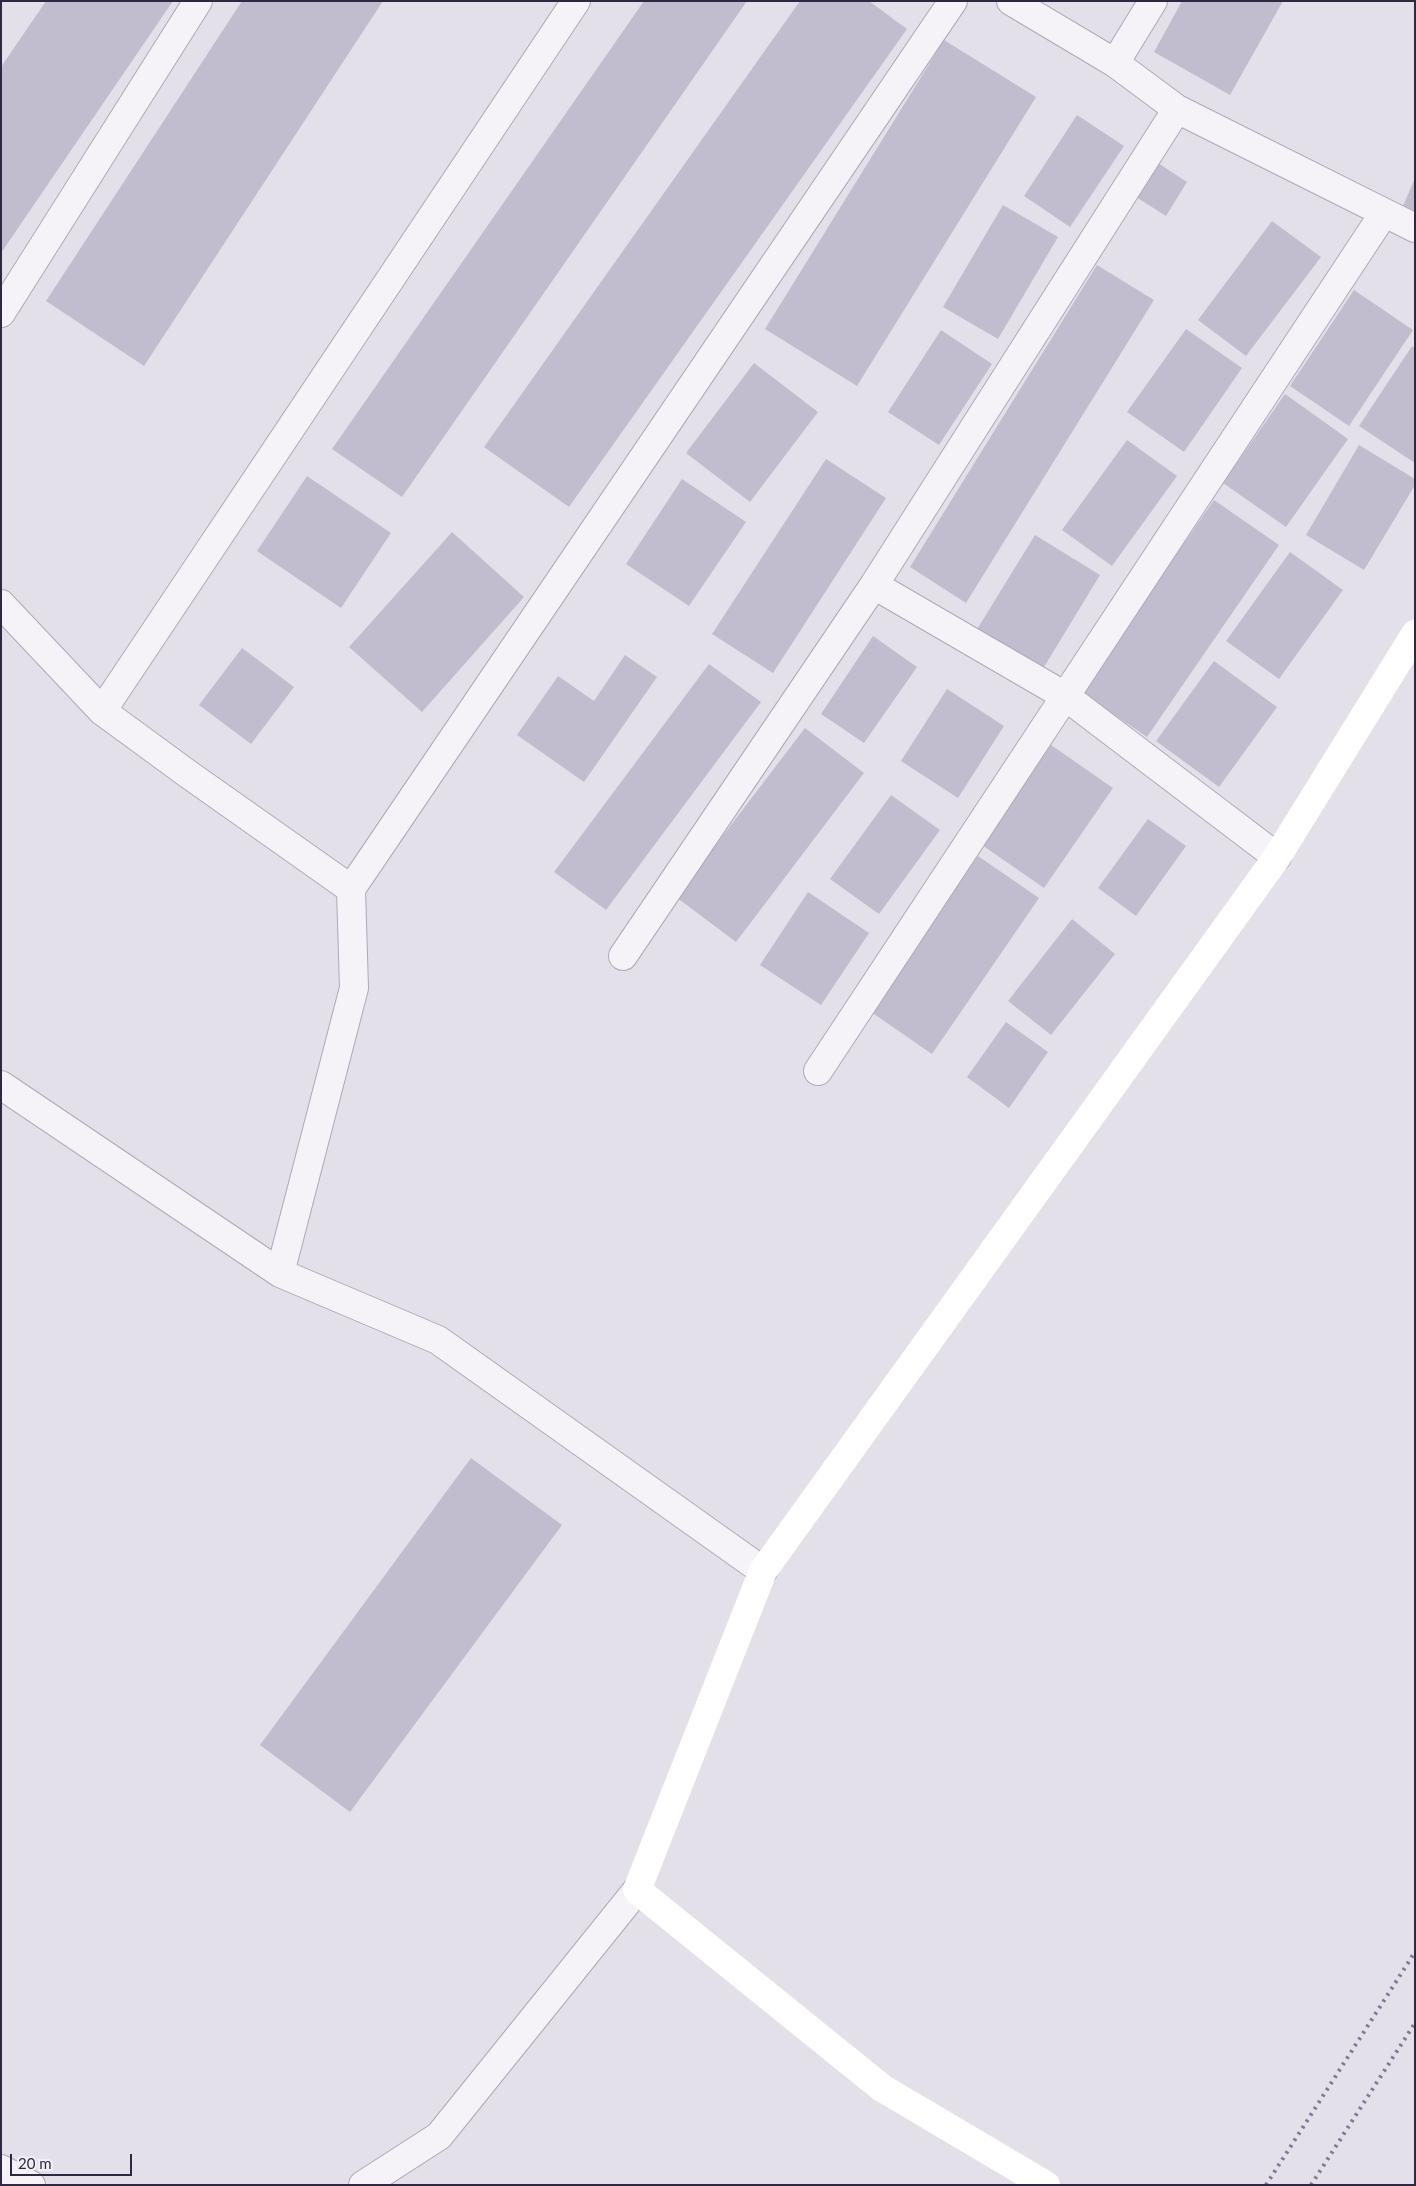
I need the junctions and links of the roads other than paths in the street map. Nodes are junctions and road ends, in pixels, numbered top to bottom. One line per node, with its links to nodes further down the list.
1 (198, 1): 10 (street)
2 (576, 1): 15 (street)
3 (953, 1): 17 (street)
4 (1011, 1): 6 (street)
5 (1153, 1): 6 (street)
6 (1115, 63): 7 (street)
7 (1177, 109): 8 (street); 11 (street)
8 (1384, 213): 9 (street); 14 (street)
9 (1415, 228)
10 (1, 313)
11 (874, 585): 14 (street); 18 (street)
12 (1, 604): 15 (street)
13 (1415, 634): 16 (main road)
14 (1065, 696): 16 (street); 19 (street)
15 (102, 711): 17 (street)
16 (1277, 857): 22 (main road)
17 (351, 889): 21 (street)
18 (623, 956)
19 (818, 1071)
20 (1, 1085): 21 (street)
21 (280, 1273): 22 (street)
22 (763, 1571): 23 (main road)
23 (637, 1890): 26 (street); 27 (main road)
24 (1, 2169): 25 (street)
25 (31, 2185)
26 (363, 2185)
27 (1046, 2185)

